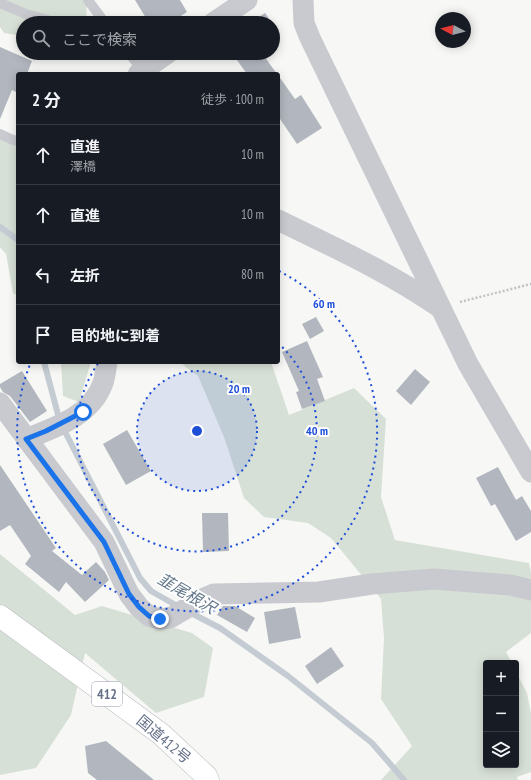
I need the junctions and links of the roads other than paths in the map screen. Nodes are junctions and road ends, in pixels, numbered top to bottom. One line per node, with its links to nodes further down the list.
1 (88, 0): 6 (lane)
2 (247, 0): 7 (street)
3 (303, 0): 15 (street)
4 (0, 3): 5 (lane)
5 (33, 16)
6 (100, 16)
7 (223, 16)
8 (134, 60): 10 (lane)
9 (159, 60): 11 (street)
10 (141, 72)
11 (143, 72)
12 (0, 134): 13 (lane)
13 (16, 141)
14 (280, 221): 15 (street)
15 (440, 308): 19 (street)
16 (107, 364): 18 (street)
17 (0, 403): 18 (street)
18 (26, 439): 20 (street)
19 (531, 472)
20 (531, 590)
21 (0, 616): 22 (highway, 国道412号 / 412)
22 (208, 780)

